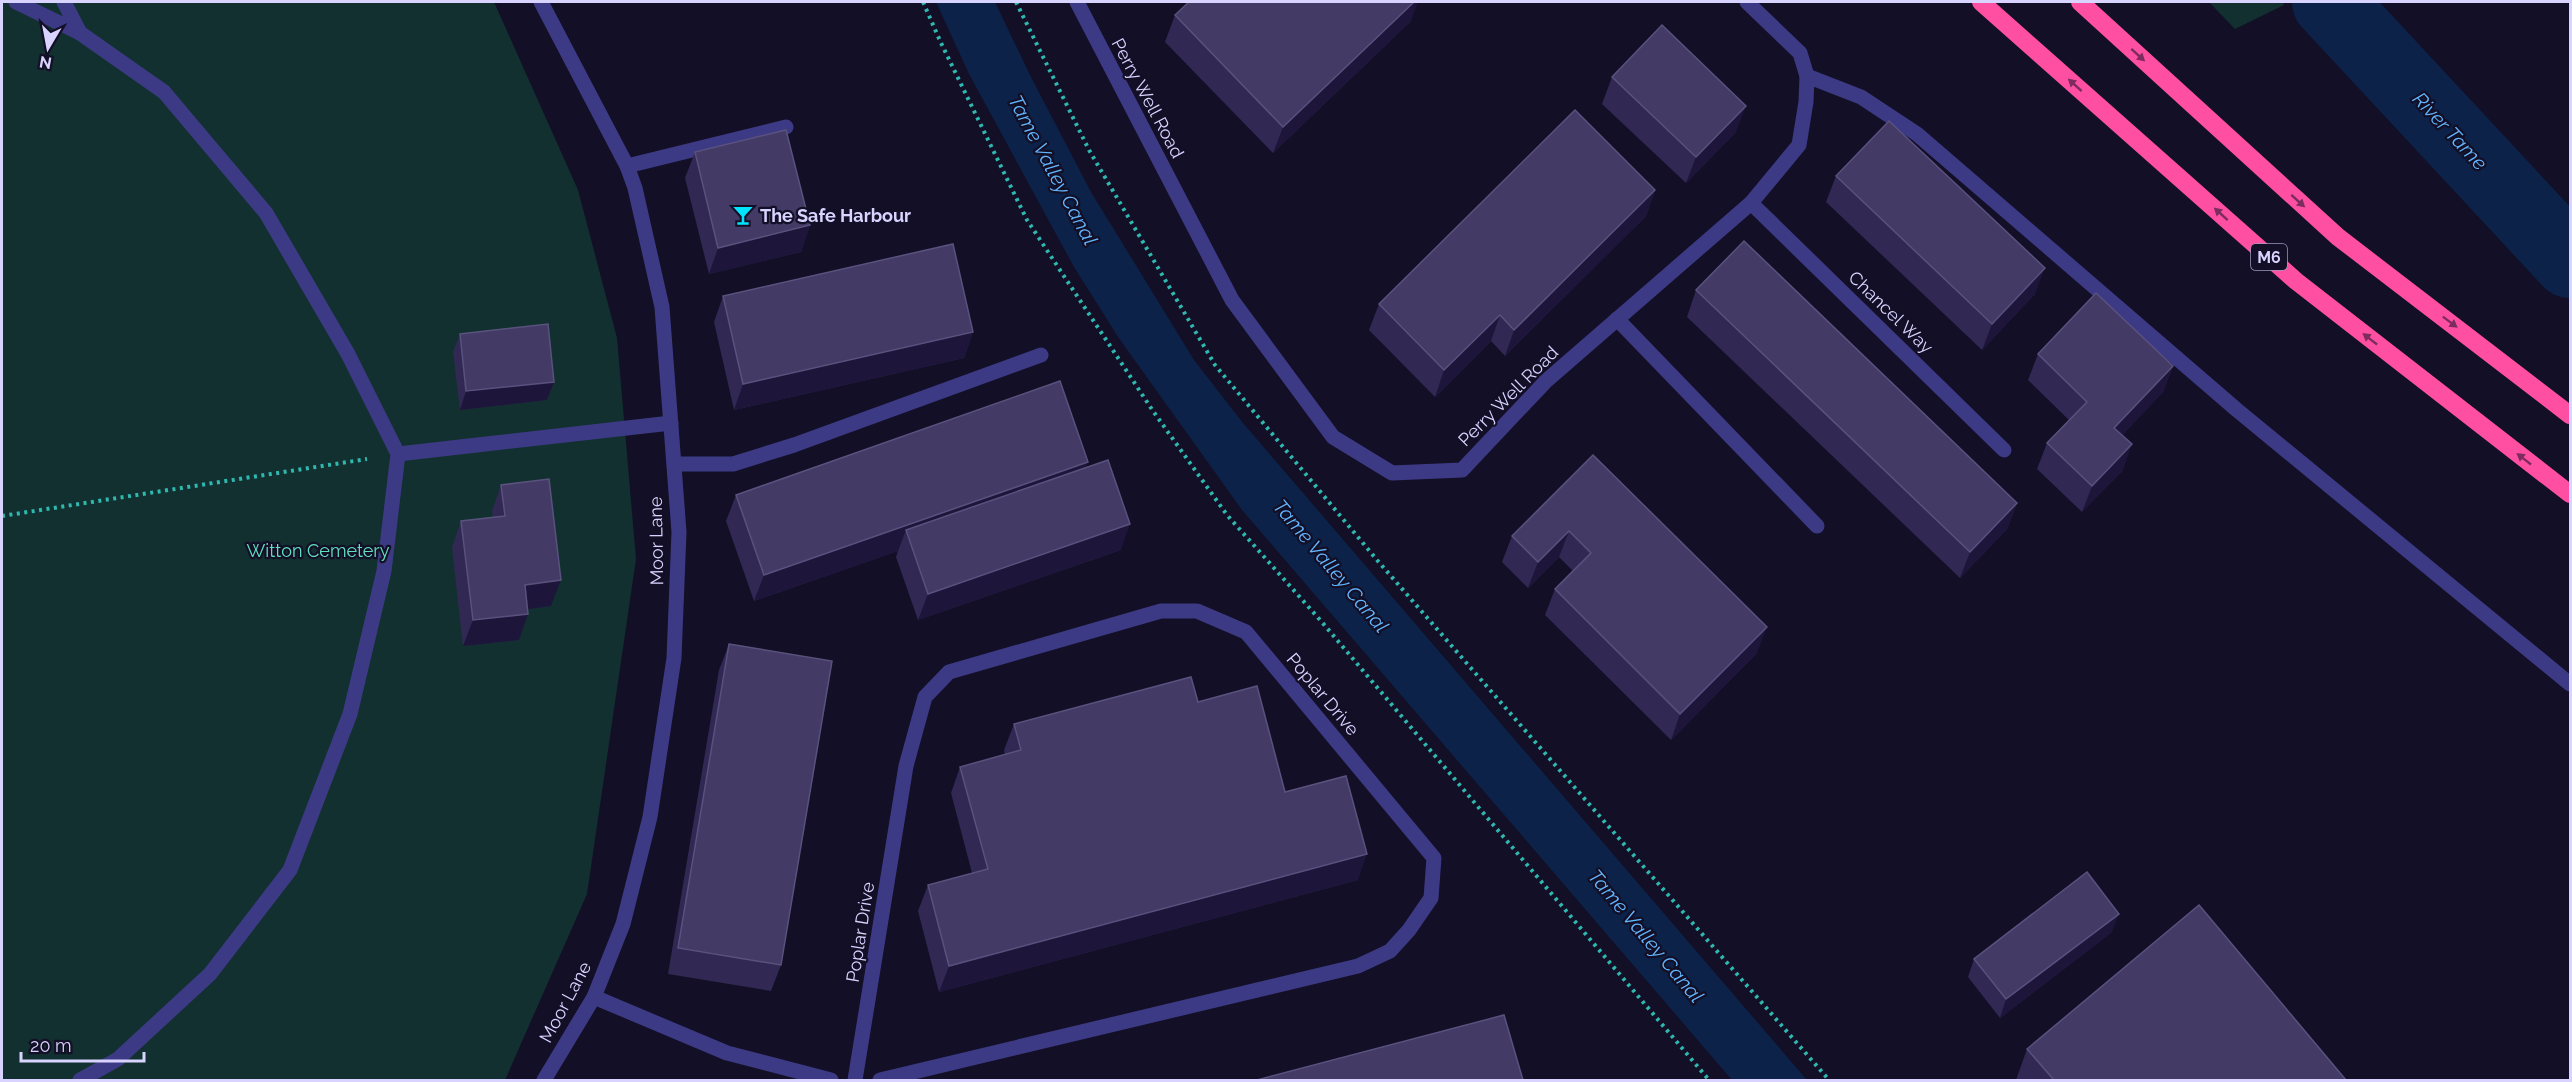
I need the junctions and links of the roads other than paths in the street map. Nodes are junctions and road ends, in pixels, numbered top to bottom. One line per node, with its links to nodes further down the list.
1 (16, 2): 8 (street)
2 (64, 2): 8 (street)
3 (541, 2): 11 (street, Moor Lane)
4 (1077, 2): 13 (street, Perry Well Road)
5 (1747, 2): 9 (street, Perry Well Road)
6 (1981, 2): 20 (highway, M6, one-way to 6)
7 (2080, 2): 15 (highway, one-way to 15)
8 (80, 33): 18 (street)
9 (1807, 76): 12 (street, Perry Well Road); 22 (street)
10 (786, 127): 11 (street)
11 (627, 166): 16 (street, Moor Lane)
12 (1751, 203): 13 (street, Perry Well Road); 17 (street, Chancel Way)
13 (1617, 319): 21 (street)
14 (1041, 355): 19 (street)
15 (2571, 415)
16 (670, 423): 18 (street); 19 (street, Moor Lane)
17 (2004, 450)
18 (398, 454): 26 (street)
19 (674, 464): 25 (street, Moor Lane)
20 (2571, 495)
21 (1817, 526)
22 (2542, 660): 23 (street); 24 (street)
23 (2571, 684)
24 (2571, 695)
25 (594, 997): 27 (street, Moor Lane); 28 (street)
26 (80, 1080)
27 (544, 1080)
28 (831, 1080)
29 (855, 1080): 30 (street, Poplar Drive)
30 (880, 1080)

